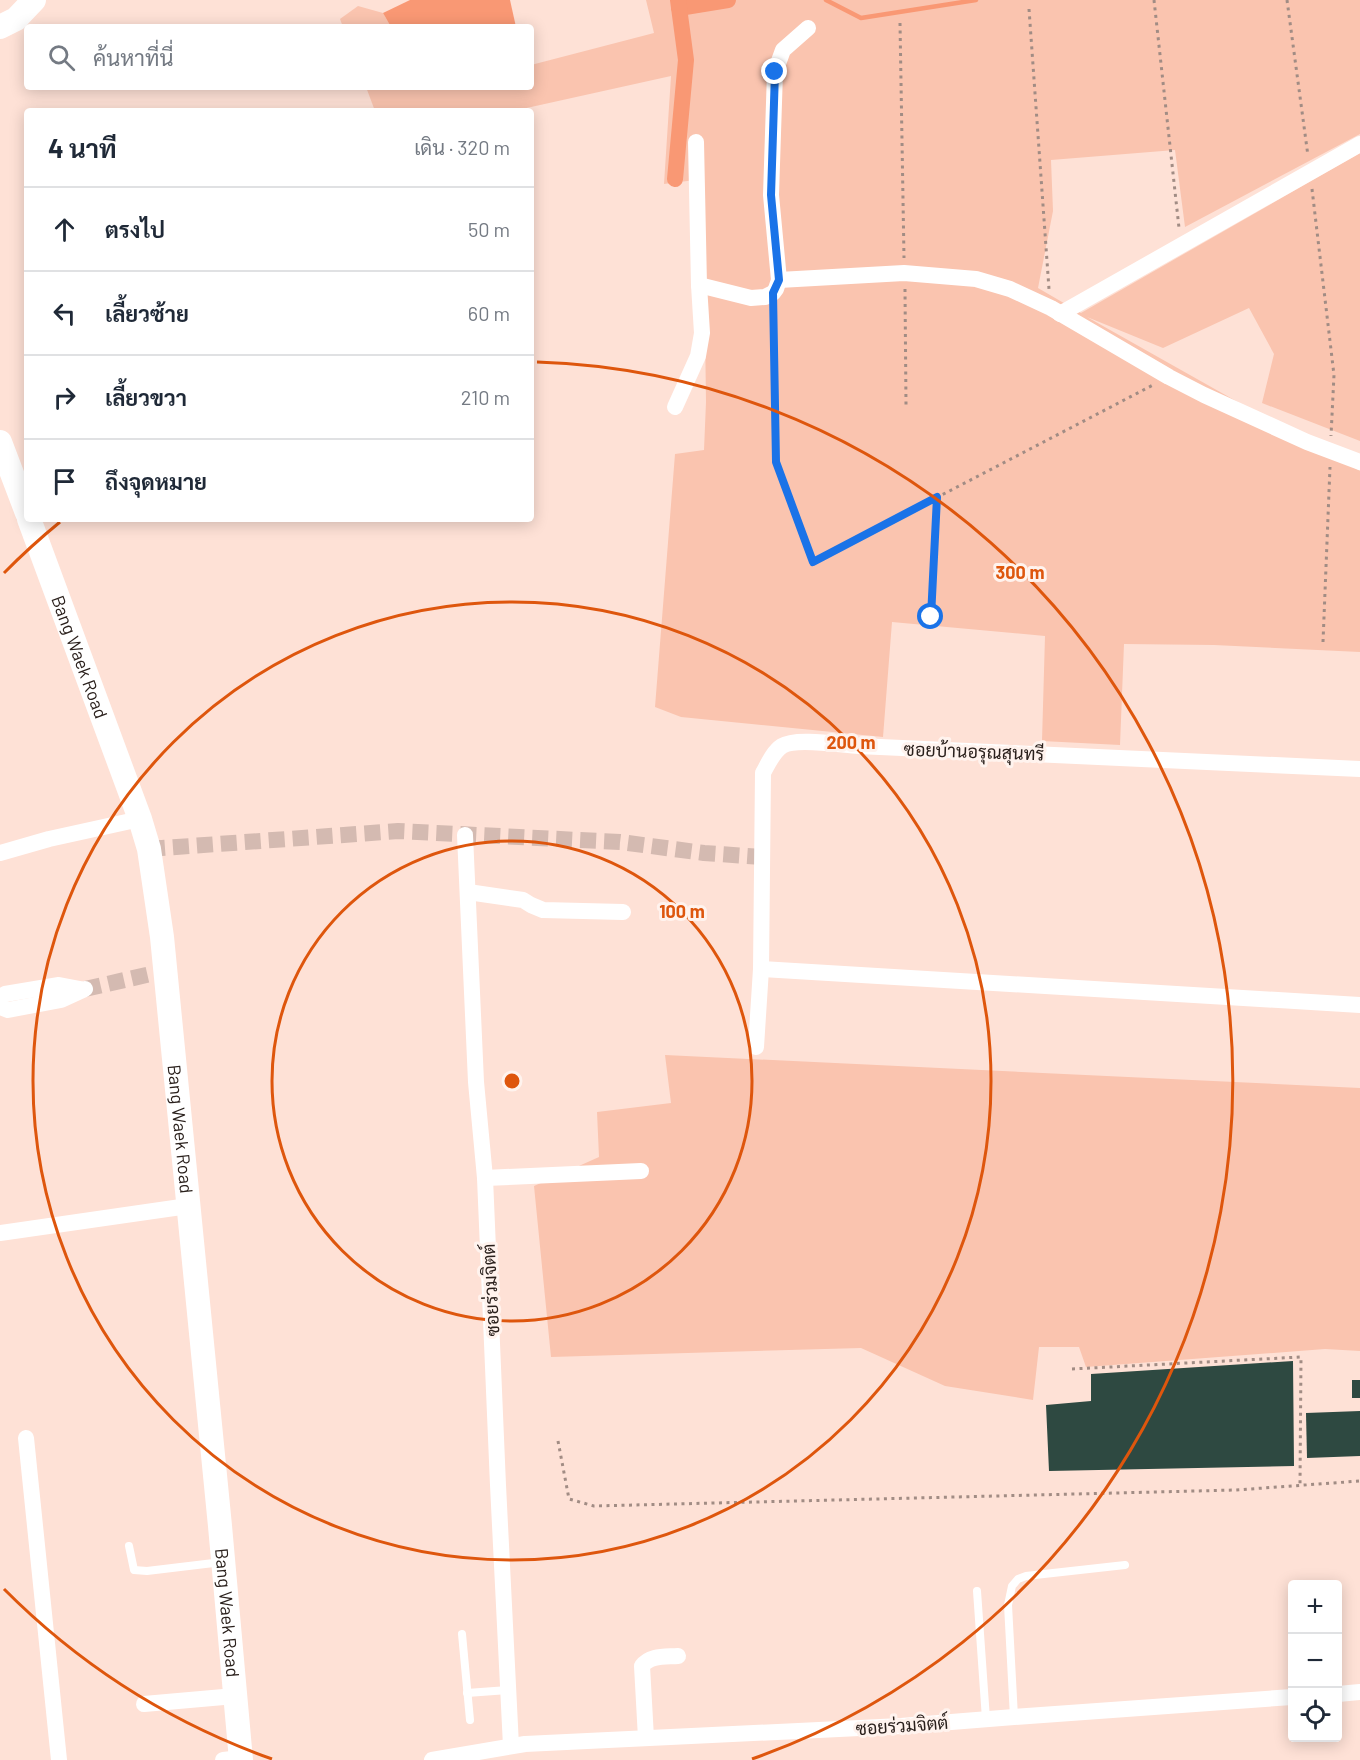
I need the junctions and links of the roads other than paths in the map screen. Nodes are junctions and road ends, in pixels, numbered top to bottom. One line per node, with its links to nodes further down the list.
1 (34, 0): 2 (main road)
2 (0, 27)
3 (808, 28): 7 (street)
4 (696, 142): 6 (street)
5 (1360, 144): 8 (street)
6 (699, 285): 7 (street); 9 (street)
7 (776, 287): 8 (street)
8 (1055, 311): 11 (street)
9 (675, 407)
10 (0, 442): 12 (main road)
11 (1360, 462)
12 (24, 505)
13 (30, 522): 15 (main road, Bang Waek Road)
14 (1360, 769): 20 (street, ซอยบ้านอรุณสุนทรี)
15 (140, 819): 17 (street); 27 (main road, Bang Waek Road)
16 (465, 835): 18 (street, ซอยร่วมจิตต์)
17 (0, 853)
18 (468, 892): 19 (street); 26 (street, ซอยร่วมจิตต์)
19 (623, 912)
20 (761, 969): 22 (street); 24 (street, ซอยบ้านอรุณสุนทรี)
21 (0, 997): 23 (street)
22 (1360, 1005)
23 (0, 1007)
24 (756, 1047)
25 (641, 1171): 26 (street)
26 (485, 1178): 36 (street, ซอยร่วมจิตต์)
27 (188, 1206): 28 (street); 31 (main road, Bang Waek Road)
28 (0, 1233)
29 (26, 1438): 49 (street)
30 (129, 1546): 31 (lane)
31 (223, 1562): 40 (main road, Bang Waek Road)
32 (1125, 1565): 43 (lane)
33 (977, 1591): 44 (lane)
34 (462, 1634): 38 (lane)
35 (678, 1656): 46 (street)
36 (508, 1690): 38 (lane); 47 (street, ซอยร่วมจิตต์)
37 (1360, 1692): 39 (street)
38 (467, 1694): 45 (lane)
39 (1342, 1694)
40 (235, 1696): 42 (street); 48 (main road, Bang Waek Road)
41 (1288, 1697): 43 (street, ซอยร่วมจิตต์)
42 (144, 1704)
43 (1014, 1717): 44 (street, ซอยร่วมจิตต์)
44 (986, 1719): 46 (street, ซอยร่วมจิตต์)
45 (470, 1720)
46 (646, 1738): 47 (street, ซอยร่วมจิตต์)
47 (511, 1746): 50 (street, ซอยร่วมจิตต์)
48 (235, 1759)
49 (59, 1760)
50 (432, 1760)

